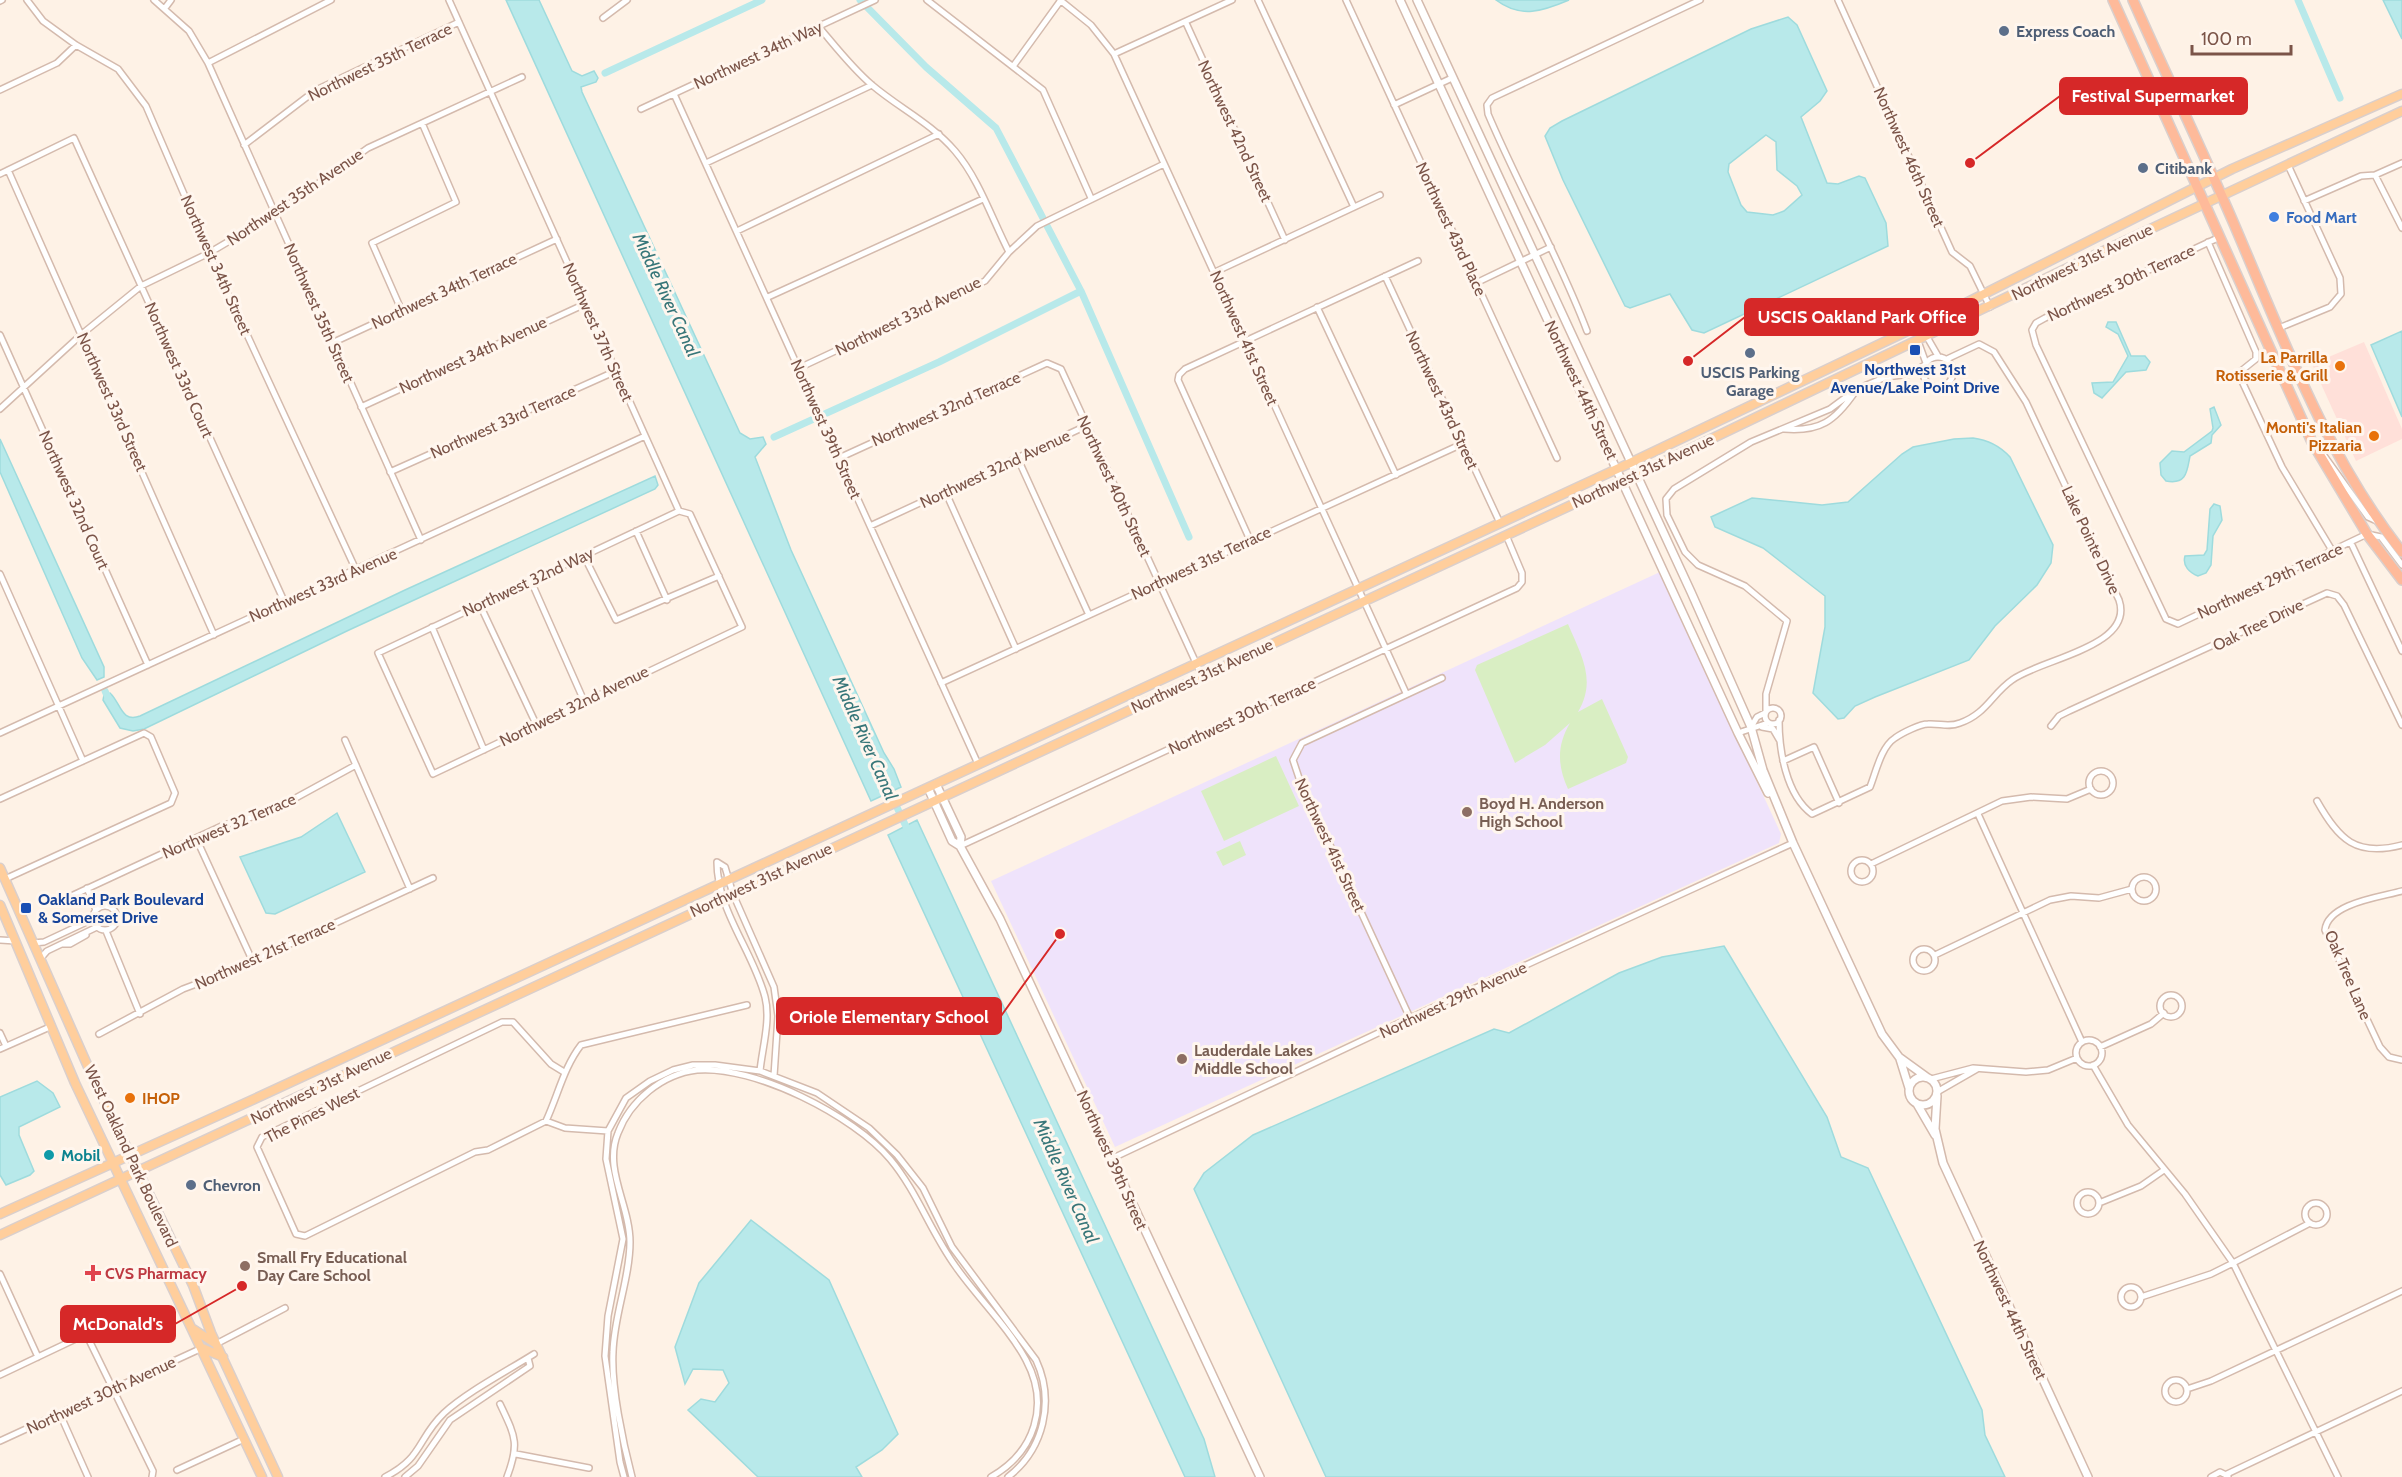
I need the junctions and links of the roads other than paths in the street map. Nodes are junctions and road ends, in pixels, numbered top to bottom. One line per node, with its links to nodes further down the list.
1 (27, 0): 24 (street, Northwest 34th Street)
2 (154, 0): 19 (street, Northwest 35th Street)
3 (171, 0): 19 (street)
4 (331, 0): 26 (street)
5 (449, 0): 21 (street, Northwest 37th Street)
6 (627, 0): 20 (street)
7 (927, 0): 27 (street)
8 (1060, 0): 25 (street, Northwest 41st Street); 27 (street)
9 (1232, 0): 22 (street)
10 (1258, 0): 57 (street)
11 (1346, 0): 36 (street, Northwest 43rd Place)
12 (1400, 0): 30 (street, Northwest 44th Street)
13 (1417, 0): 29 (street, Northwest 44th Street)
14 (1700, 0): 65 (street, Northwest 44th Street)
15 (1838, 0): 75 (street, Northwest 46th Street)
16 (2113, 0): 50 (highway)
17 (2133, 0): 49 (highway)
18 (872, 1): 23 (street, Northwest 34th Way)
19 (165, 8): 26 (street, Northwest 35th Street)
20 (603, 18)
21 (459, 22): 33 (street, Northwest 37th Street); 41 (street, Northwest 35th Terrace)
22 (1185, 23): 25 (street); 63 (street, Northwest 42nd Street)
23 (819, 27): 31 (street); 34 (street, Northwest 34th Way)
24 (76, 45): 32 (street); 67 (street, Northwest 34th Street)
25 (1114, 54): 44 (street, Northwest 41st Street)
26 (208, 63): 41 (street, Northwest 35th Street)
27 (1014, 65): 53 (street)
28 (522, 77): 33 (street, Northwest 35th Avenue)
29 (1452, 78): 30 (street); 68 (street, Northwest 44th Street)
30 (1439, 84): 36 (street); 70 (street, Northwest 44th Street)
31 (872, 85): 40 (street); 42 (street)
32 (0, 90)
33 (490, 91): 39 (street, Northwest 35th Avenue); 62 (street, Northwest 37th Street)
34 (674, 94): 37 (street, Northwest 34th Way); 42 (street, Northwest 39th Street)
35 (2402, 94): 49 (main road, Northwest 31st Avenue)
36 (1394, 105): 73 (street, Northwest 43rd Place)
37 (641, 109)
38 (2402, 111): 45 (main road, Northwest 31st Avenue)
39 (422, 123): 58 (street, Northwest 35th Avenue); 80 (street)
40 (939, 134): 54 (street); 60 (street)
41 (244, 145): 58 (street, Northwest 35th Street)
42 (706, 163): 60 (street, Northwest 39th Street)
43 (2402, 163): 48 (street)
44 (1164, 164): 53 (street, Northwest 33rd Avenue); 71 (street, Northwest 41st Street)
45 (2288, 165): 52 (main road, Northwest 31st Avenue); 55 (street)
46 (8, 170): 47 (street); 74 (street, Northwest 33rd Court); 83 (street, Northwest 33rd Street)
47 (0, 174)
48 (2375, 175): 55 (street); 59 (street)
49 (2214, 178): 50 (main road, Northwest 31st Avenue); 52 (highway)
50 (2197, 186): 56 (highway); 75 (main road, Northwest 31st Avenue)
51 (1380, 195): 57 (street)
52 (2222, 195): 56 (main road, Northwest 31st Avenue); 81 (highway)
53 (1091, 198): 66 (street, Northwest 33rd Avenue)
54 (983, 199): 66 (street); 76 (street)
55 (2304, 201): 81 (street)
56 (2205, 203): 61 (highway); 78 (main road, Northwest 31st Avenue)
57 (1354, 207): 63 (street)
58 (275, 214): 67 (street, Northwest 35th Avenue); 87 (street, Northwest 35th Street)
59 (2402, 228)
60 (737, 231): 76 (street, Northwest 39th Street)
61 (2220, 237): 64 (street, Northwest 30th Terrace); 105 (highway)
62 (556, 239): 77 (street, Northwest 37th Street); 80 (street, Northwest 34th Terrace)
63 (1285, 240): 71 (street)
64 (2208, 242): 128 (street); 144 (street, Northwest 30th Terrace)
65 (1551, 247): 68 (street); 82 (street, Northwest 44th Street)
66 (1009, 252): 94 (street, Northwest 33rd Avenue)
67 (209, 253): 74 (street, Northwest 35th Avenue); 132 (street, Northwest 34th Street)
68 (1534, 256): 70 (street); 88 (street, Northwest 44th Street)
69 (1418, 261): 72 (street)
70 (1521, 262): 73 (street); 91 (street, Northwest 44th Street)
71 (1215, 272): 86 (street, Northwest 41st Street)
72 (1385, 276): 79 (street); 106 (street, Northwest 43rd Street)
73 (1476, 283): 108 (street, Northwest 43rd Place)
74 (141, 286): 83 (street, Northwest 35th Avenue); 140 (street, Northwest 33rd Court)
75 (1983, 294): 78 (street, Northwest 46th Street); 110 (main road, Northwest 31st Avenue)
76 (768, 297): 94 (street, Northwest 39th Street)
77 (585, 303): 95 (street, Northwest 37th Street); 100 (street, Northwest 34th Avenue)
78 (1990, 307): 85 (main road, Northwest 31st Avenue)
79 (1317, 308): 86 (street); 113 (street)
80 (402, 309): 87 (street, Northwest 34th Terrace)
81 (2279, 328): 120 (highway)
82 (1587, 331)
83 (82, 334): 98 (street, Northwest 35th Avenue); 146 (street, Northwest 33rd Street)
84 (0, 335): 98 (street, Northwest 32nd Court)
85 (1923, 339): 89 (street); 93 (street); 114 (main road, Northwest 31st Avenue)
86 (1245, 341): 117 (street, Northwest 41st Street); 126 (street)
87 (332, 343): 100 (street, Northwest 35th Street)
88 (1580, 354): 91 (street); 110 (street, Northwest 44th Street)
89 (1938, 356): 90 (street); 93 (street)
90 (1947, 359): 97 (street); 185 (street, Lake Pointe Drive)
91 (1566, 361): 111 (street, Northwest 44th Street)
92 (1054, 364): 102 (street, Northwest 40th Street); 107 (street, Northwest 32nd Terrace)
93 (1925, 364): 96 (street); 97 (street)
94 (798, 368): 107 (street, Northwest 39th Street)
95 (616, 371): 104 (street, Northwest 37th Street); 112 (street, Northwest 33rd Terrace)
96 (1910, 374): 97 (street); 99 (street)
97 (1924, 376)
98 (25, 388): 101 (street, Northwest 35th Avenue); 152 (street, Northwest 32nd Court)
99 (1857, 389): 103 (street); 103 (street)
100 (361, 408): 112 (street, Northwest 35th Street)
101 (0, 409)
102 (1086, 426): 109 (street, Northwest 32nd Avenue); 137 (street, Northwest 40th Street)
103 (1782, 429): 157 (street)
104 (645, 436): 118 (street, Northwest 37th Street); 125 (street, Northwest 33rd Avenue)
105 (2312, 442): 120 (street); 123 (highway)
106 (1462, 444): 113 (street, Northwest 31st Terrace); 119 (street, Northwest 43rd Street)
107 (839, 458): 121 (street, Northwest 39th Street)
108 (1557, 458)
109 (1018, 459): 116 (street, Northwest 32nd Avenue); 143 (street)
110 (1630, 463): 111 (main road, Northwest 31st Avenue); 114 (street, Northwest 44th Street)
111 (1618, 468): 115 (street, Northwest 44th Street); 119 (main road, Northwest 31st Avenue)
112 (390, 472): 125 (street, Northwest 35th Street)
113 (1396, 475): 117 (street, Northwest 31st Terrace)
114 (1636, 475): 115 (main road, Northwest 31st Avenue); 167 (street, Northwest 44th Street)
115 (1624, 481): 124 (main road, Northwest 31st Avenue); 171 (street, Northwest 44th Street)
116 (946, 493): 121 (street, Northwest 32nd Avenue); 149 (street)
117 (1321, 508): 126 (street, Northwest 31st Terrace); 138 (street, Northwest 41st Street)
118 (679, 511): 122 (street, Northwest 32nd Way); 134 (street, Northwest 37th Street)
119 (1500, 523): 138 (main road, Northwest 31st Avenue)
120 (2383, 524): 129 (highway)
121 (870, 526): 155 (street, Northwest 39th Street)
122 (636, 531): 130 (street, Northwest 32nd Way); 139 (street)
123 (2367, 534): 127 (street, Northwest 29th Terrace); 131 (street); 135 (highway)
124 (1506, 535): 141 (main road, Northwest 31st Avenue); 148 (street, Northwest 30th Terrace)
125 (422, 540): 132 (street, Northwest 33rd Avenue)
126 (1250, 540): 137 (street, Northwest 31st Terrace)
127 (2351, 543): 128 (street, Northwest 29th Terrace); 150 (street)
128 (2333, 552): 144 (street, Northwest 29th Terrace)
129 (2402, 552)
130 (584, 556): 136 (street, Northwest 32nd Way); 139 (street)
131 (2402, 565)
132 (356, 570): 140 (street, Northwest 33rd Avenue)
133 (0, 574): 159 (street)
134 (719, 576): 139 (street); 147 (street, Northwest 37th Street)
135 (2402, 580)
136 (531, 581): 142 (street, Northwest 32nd Way); 158 (street)
137 (1159, 583): 143 (street, Northwest 31st Terrace); 151 (street, Northwest 40th Street)
138 (1359, 588): 141 (street, Northwest 41st Street); 151 (main road, Northwest 31st Avenue)
139 (667, 600)
140 (284, 601): 146 (street, Northwest 33rd Avenue)
141 (1365, 601): 148 (street, Northwest 41st Street); 153 (main road, Northwest 31st Avenue)
142 (480, 605): 145 (street, Northwest 32nd Way); 163 (street)
143 (1089, 615): 149 (street, Northwest 31st Terrace)
144 (2171, 623)
145 (432, 627): 174 (street); 179 (street, Northwest 32nd Way)
146 (214, 635): 152 (street, Northwest 33rd Avenue)
147 (715, 641): 158 (street, Northwest 32nd Avenue)
148 (1387, 648): 156 (street, Northwest 41st Street); 190 (street, Northwest 30th Terrace)
149 (1016, 649): 155 (street, Northwest 31st Terrace)
150 (2402, 649)
151 (1196, 663): 153 (street, Northwest 40th Street); 177 (main road, Northwest 31st Avenue)
152 (148, 665): 159 (street, Northwest 33rd Avenue)
153 (1202, 676): 182 (main road, Northwest 31st Avenue)
154 (1442, 678): 156 (street, Northwest 41st Street)
155 (941, 683): 177 (street, Northwest 39th Street)
156 (1406, 693): 220 (street, Northwest 41st Street)
157 (1766, 694): 160 (street, Lake Pointe Drive); 161 (street)
158 (584, 701): 163 (street, Northwest 32nd Avenue)
159 (59, 706): 170 (street, Northwest 33rd Avenue); 175 (street)
160 (1773, 708): 161 (street); 164 (street, Lake Pointe Drive)
161 (1766, 712): 162 (street); 167 (street)
162 (1768, 723): 164 (street); 168 (street)
163 (536, 724): 174 (street, Northwest 32nd Avenue)
164 (1779, 724): 169 (street); 173 (street, Lake Pointe Drive)
165 (2402, 725): 166 (street, Oak Tree Drive)
166 (2051, 726)
167 (1751, 727): 168 (street); 171 (street); 188 (street, Northwest 44th Street)
168 (1761, 727): 169 (street)
169 (1773, 729): 173 (street, Lake Pointe Drive)
170 (0, 733)
171 (1738, 733): 188 (street, Northwest 44th Street)
172 (345, 740): 178 (street)
173 (1780, 741): 176 (street, Lake Pointe Drive)
174 (484, 750): 179 (street, Northwest 32nd Avenue)
175 (83, 761): 183 (street); 194 (street)
176 (1783, 761): 185 (street, Lake Pointe Drive); 185 (street)
177 (978, 764): 180 (main road, Northwest 31st Avenue)
178 (356, 765): 187 (street, Northwest 32 Terrace); 198 (street)
179 (433, 774)
180 (932, 786): 182 (street, Northwest 39th Street); 195 (main road, Northwest 31st Avenue)
181 (2091, 789): 181 (street); 186 (street)
182 (938, 798): 190 (street, Northwest 39th Street); 201 (main road, Northwest 31st Avenue)
183 (0, 799)
184 (2317, 801): 189 (street)
185 (1839, 803)
186 (1978, 814): 191 (street); 206 (street)
187 (196, 838): 197 (street, Northwest 32 Terrace); 216 (street)
188 (1793, 843): 220 (street, Northwest 29th Avenue); 227 (street, Northwest 44th Street)
189 (2402, 845)
190 (960, 846): 245 (street, Northwest 39th Street)
191 (1871, 864): 191 (street)
192 (0, 868): 194 (main road, West Oakland Park Boulevard)
193 (433, 878): 198 (street, Northwest 21st Terrace)
194 (5, 879): 211 (main road, West Oakland Park Boulevard)
195 (729, 880): 196 (main road, Northwest 31st Avenue); 196 (street); 201 (street)
196 (719, 884): 203 (street); 244 (main road, Northwest 31st Avenue)
197 (87, 888): 202 (street, Northwest 32 Terrace); 205 (street)
198 (410, 889): 216 (street, Northwest 21st Terrace)
199 (2132, 889): 199 (street); 206 (street)
200 (2402, 891): 229 (street, Oak Tree Lane)
201 (733, 894): 203 (main road, Northwest 31st Avenue); 235 (street)
202 (67, 898)
203 (722, 898): 232 (street); 248 (main road, Northwest 31st Avenue)
204 (0, 905): 208 (main road, West Oakland Park Boulevard)
205 (96, 910): 207 (street); 210 (street)
206 (2024, 914): 214 (street); 224 (street)
207 (93, 919): 209 (street); 211 (street)
208 (4, 925): 211 (main road); 213 (main road, West Oakland Park Boulevard)
209 (94, 928): 210 (street); 215 (street)
210 (106, 931): 219 (street)
211 (32, 939): 215 (main road, West Oakland Park Boulevard)
212 (0, 940): 213 (street)
213 (16, 941): 221 (main road, West Oakland Park Boulevard)
214 (1935, 956): 214 (street)
215 (40, 959): 244 (main road, West Oakland Park Boulevard)
216 (253, 962): 219 (street, Northwest 21st Terrace)
217 (747, 1005): 233 (street)
218 (2164, 1013): 218 (street); 225 (street)
219 (140, 1014): 223 (street, Northwest 21st Terrace)
220 (1410, 1018): 245 (street, Northwest 29th Avenue)
221 (52, 1026): 226 (street); 246 (main road, West Oakland Park Boulevard)
222 (0, 1033): 226 (street)
223 (99, 1034)
224 (2082, 1042): 225 (street); 228 (street)
225 (2100, 1047): 230 (street)
226 (3, 1048)
227 (1899, 1057): 236 (street, Northwest 44th Street); 238 (street, Northwest 44th Street)
228 (2077, 1058): 230 (street); 231 (street)
229 (2402, 1060)
230 (2093, 1065): 247 (street)
231 (1977, 1069): 234 (street); 237 (street)
232 (760, 1071): 235 (street); 242 (street)
233 (564, 1072): 241 (street); 241 (street, The Pines West)
234 (1953, 1072): 236 (street); 237 (street)
235 (774, 1076): 299 (street)
236 (1929, 1079): 238 (street); 239 (street)
237 (1957, 1080): 239 (street)
238 (1909, 1088): 240 (street)
239 (1937, 1094): 240 (street); 243 (street, Northwest 44th Street)
240 (1917, 1104): 243 (street, Northwest 44th Street)
241 (546, 1121): 242 (street)
242 (608, 1131): 262 (street)
243 (1937, 1140): 301 (street, Northwest 44th Street)
244 (131, 1156): 246 (main road, Northwest 31st Avenue); 248 (main road, West Oakland Park Boulevard)
245 (1113, 1158): 300 (street, Northwest 39th Street)
246 (113, 1163): 249 (main road, West Oakland Park Boulevard); 251 (main road, Northwest 31st Avenue)
247 (2164, 1170): 250 (street); 254 (street)
248 (138, 1172): 249 (main road, Northwest 31st Avenue); 261 (main road, West Oakland Park Boulevard)
249 (121, 1179): 253 (main road, Northwest 31st Avenue); 260 (main road, West Oakland Park Boulevard)
250 (2099, 1203): 250 (street)
251 (0, 1214)
252 (2310, 1223): 252 (street); 254 (street)
253 (0, 1235)
254 (2233, 1263): 258 (street); 265 (street)
255 (0, 1274): 256 (street)
256 (2, 1282): 267 (street)
257 (2402, 1290): 265 (street)
258 (2141, 1297)
259 (285, 1308): 261 (street)
260 (193, 1329): 261 (main road); 263 (main road, West Oakland Park Boulevard)
261 (216, 1344): 268 (main road, West Oakland Park Boulevard)
262 (606, 1346): 264 (street); 277 (street)
263 (202, 1348): 268 (main road); 271 (street, Northwest 30th Avenue); 279 (main road, West Oakland Park Boulevard)
264 (613, 1348): 276 (street); 298 (street)
265 (2278, 1350): 272 (street); 278 (street)
266 (534, 1353): 269 (street)
267 (38, 1357): 270 (street); 271 (street)
268 (223, 1357): 292 (main road, West Oakland Park Boulevard)
269 (528, 1358): 281 (street); 282 (street)
270 (0, 1375)
271 (114, 1389): 275 (street, Northwest 30th Avenue); 290 (street)
272 (2187, 1389): 272 (street)
273 (2402, 1391): 278 (street)
274 (500, 1404): 283 (street)
275 (60, 1414): 280 (street, Northwest 30th Avenue); 289 (street)
276 (623, 1431): 277 (street); 297 (street)
277 (616, 1432): 296 (street)
278 (2316, 1432): 288 (street); 303 (street)
279 (244, 1439): 286 (street); 291 (main road, West Oakland Park Boulevard)
280 (0, 1441)
281 (419, 1449): 282 (street); 284 (street)
282 (427, 1453): 287 (street)
283 (516, 1454): 285 (street); 295 (street)
284 (407, 1464): 287 (street); 293 (street)
285 (589, 1468)
286 (177, 1470)
287 (413, 1471): 294 (street)
288 (2228, 1476): 302 (street)
289 (88, 1477)
290 (152, 1477)
291 (262, 1477)
292 (279, 1477)
293 (385, 1477)
294 (405, 1477)
295 (507, 1477)
296 (624, 1477)
297 (632, 1477)
298 (991, 1477)
299 (1008, 1477)
300 (1260, 1477)
301 (2088, 1477)
302 (2211, 1477)
303 (2338, 1477)

